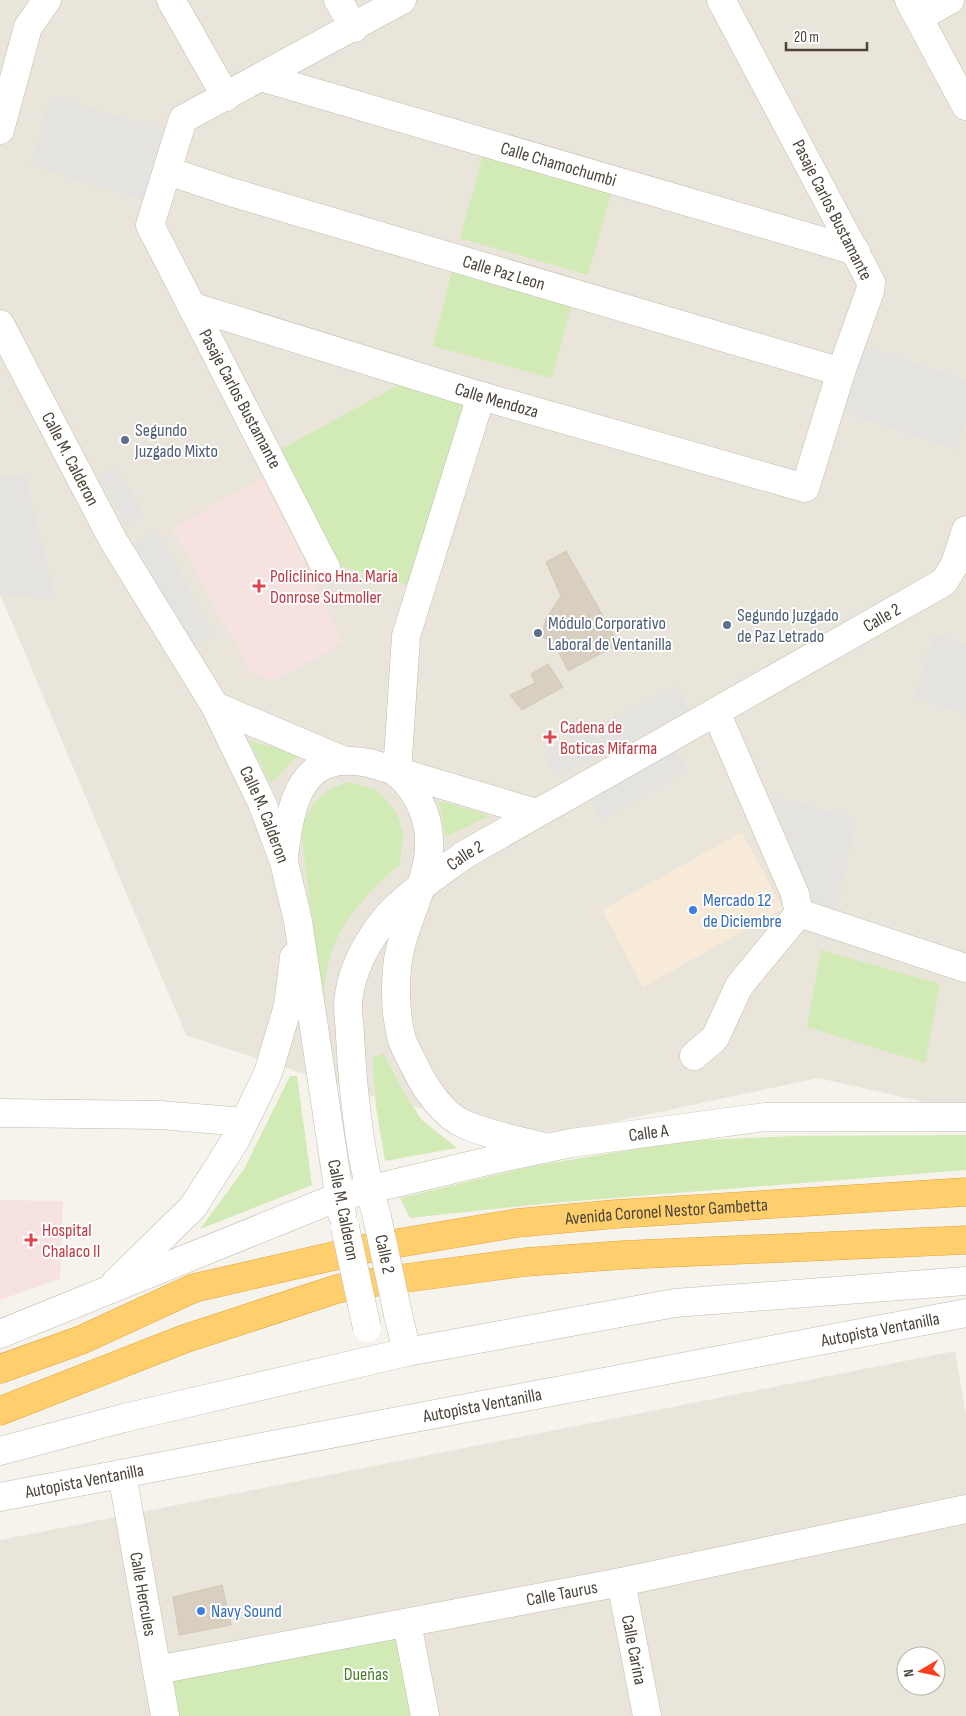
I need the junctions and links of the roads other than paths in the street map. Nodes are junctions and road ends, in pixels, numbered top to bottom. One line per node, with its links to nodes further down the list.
1 (47, 0): 13 (street)
2 (171, 0): 11 (street)
3 (338, 0): 8 (street)
4 (402, 0): 8 (street)
5 (721, 0): 15 (street, Pasaje Carlos Bustamante)
6 (950, 0): 7 (street)
7 (914, 9): 10 (street)
8 (354, 28): 9 (street)
9 (261, 77): 11 (street); 15 (street, Calle Chamochumbi)
10 (960, 78): 12 (street)
11 (226, 97): 14 (street)
12 (966, 106)
13 (0, 130)
14 (168, 172): 16 (street, Pasaje Carlos Bustamante); 18 (street, Calle Paz Leon)
15 (856, 251): 18 (street, Pasaje Carlos Bustamante)
16 (191, 306): 19 (street, Calle Mendoza); 22 (street, Pasaje Carlos Bustamante)
17 (0, 324): 23 (street, Calle M. Calderon)
18 (841, 372): 20 (street, Pasaje Carlos Bustamante)
19 (481, 396): 20 (street, Calle Mendoza); 26 (street)
20 (805, 488)
21 (966, 530): 24 (street, Calle 2)
22 (326, 568)
23 (215, 706): 25 (street); 28 (street, Calle M. Calderon)
24 (716, 712): 27 (street, Calle 2); 30 (street)
25 (342, 760): 26 (street); 28 (street)
26 (398, 773): 27 (street); 29 (street)
27 (536, 813): 29 (street, Calle 2)
28 (284, 862): 31 (street, Calle M. Calderon)
29 (420, 888): 37 (street); 38 (street, Calle 2)
30 (799, 913): 32 (street); 33 (street)
31 (298, 921): 36 (street); 40 (street, Calle M. Calderon)
32 (965, 968)
33 (694, 1056)
34 (0, 1113): 36 (street)
35 (966, 1117): 37 (street, Calle A)
36 (244, 1122): 43 (street)
37 (548, 1148): 38 (street, Calle A)
38 (371, 1188): 40 (street, Calle A); 46 (street, Calle 2, bridge)
39 (966, 1192): 48 (highway, Avenida Coronel Nestor Gambetta)
40 (338, 1197): 43 (street); 47 (street, Calle M. Calderon, bridge)
41 (966, 1240): 49 (highway)
42 (966, 1281): 46 (street, Autopista Ventanilla)
43 (105, 1293): 45 (street)
44 (966, 1313): 51 (street, Autopista Ventanilla)
45 (0, 1334)
46 (407, 1352): 47 (street, Autopista Ventanilla)
47 (375, 1360): 50 (street, Autopista Ventanilla)
48 (0, 1369)
49 (0, 1411)
50 (0, 1451)
51 (122, 1474): 52 (street, Autopista Ventanilla); 56 (street, Calle Hercules)
52 (0, 1497)
53 (966, 1509): 54 (street, Calle Taurus)
54 (620, 1582): 55 (street, Calle Taurus); 59 (street, Calle Carina)
55 (407, 1623): 56 (street, Calle Taurus); 58 (street)
56 (157, 1670): 57 (street, Calle Hercules)
57 (165, 1716)
58 (425, 1716)
59 (647, 1716)

